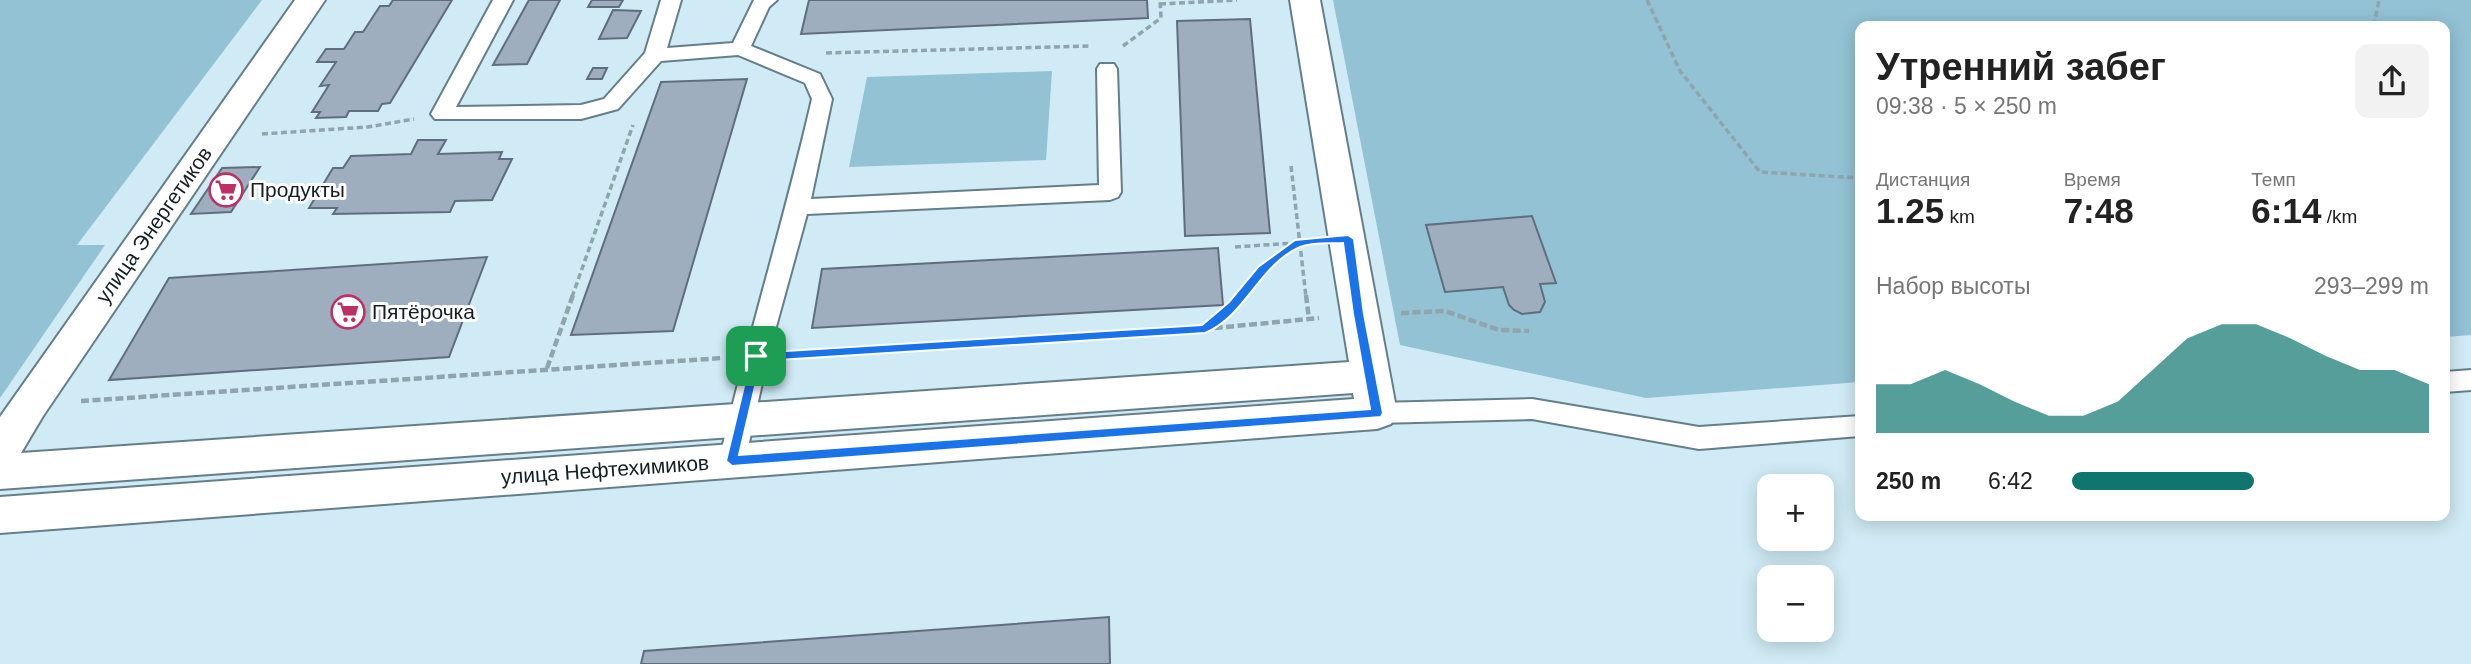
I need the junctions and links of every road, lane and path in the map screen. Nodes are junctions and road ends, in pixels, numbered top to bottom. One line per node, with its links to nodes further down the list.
1 (310, 0): 21 (street, улица Энергетиков)
2 (503, 0): 19 (lane)
3 (671, 0): 16 (lane)
4 (767, 0): 15 (lane)
5 (1193, 0): 11 (path)
6 (1237, 0): 11 (path)
7 (1305, 0): 24 (street)
8 (1647, 0): 22 (path)
9 (2379, 0): 12 (path)
10 (1160, 2): 11 (path); 14 (path)
11 (1185, 3)
12 (2375, 21)
13 (1100, 46): 17 (path)
14 (1113, 46)
15 (740, 49): 16 (lane); 17 (lane)
16 (655, 55): 19 (lane)
17 (779, 65): 23 (lane)
18 (1107, 69): 23 (lane)
19 (442, 114): 21 (path)
20 (633, 123): 31 (path)
21 (216, 137): 35 (street, улица Энергетиков)
22 (1855, 177)
23 (798, 207): 30 (lane)
24 (1348, 239): 25 (path); 27 (street)
25 (1299, 243): 26 (path); 28 (path)
26 (1235, 247)
27 (1358, 314): 28 (path); 29 (path); 34 (street)
28 (1205, 329): 30 (path)
29 (1529, 331)
30 (756, 356): 31 (path); 36 (lane)
31 (547, 368): 35 (path)
32 (2471, 380): 33 (lane)
33 (2450, 382)
34 (1373, 395): 36 (street); 37 (lane); 39 (street, улица Нефтехимиков)
35 (29, 405): 38 (street, улица Энергетиков)
36 (741, 421): 39 (lane); 40 (street)
37 (1855, 426)
38 (0, 452)
39 (732, 461): 41 (street, улица Нефтехимиков)
40 (0, 472)
41 (0, 515)

